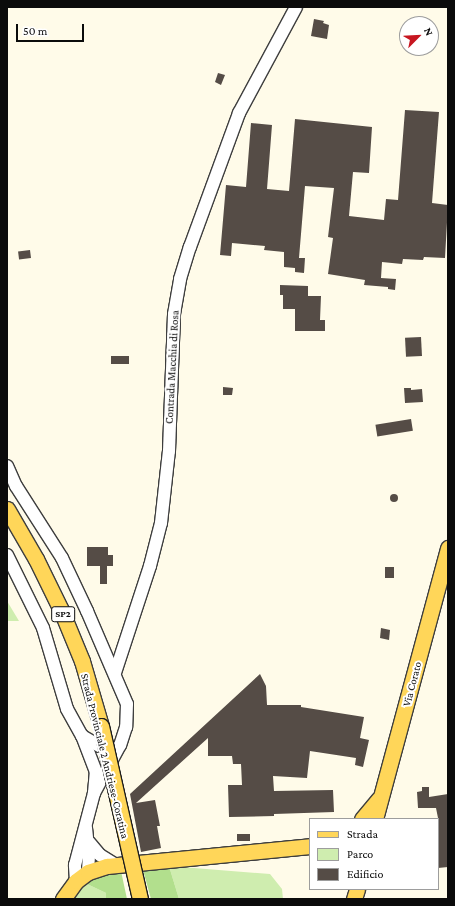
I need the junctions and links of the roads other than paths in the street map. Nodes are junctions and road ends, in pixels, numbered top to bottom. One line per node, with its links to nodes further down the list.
1 (296, 7): 6 (street, Contrada Macchia di Rosa)
2 (7, 466): 6 (street)
3 (7, 509): 20 (main road, Strada Provinciale 2 Andriese-Coratina / SP2, bridge)
4 (448, 548): 10 (main road, Via Corato)
5 (7, 555): 7 (street)
6 (115, 673): 8 (street)
7 (82, 736): 8 (street); 9 (street)
8 (120, 745): 9 (street)
9 (94, 793): 13 (street)
10 (382, 796): 11 (main road); 12 (main road, Via Corato)
11 (363, 818)
12 (376, 818)
13 (85, 825): 14 (street); 18 (street)
14 (88, 842): 16 (street); 17 (street)
15 (309, 846): 16 (main road)
16 (116, 865): 17 (main road)
17 (88, 872): 18 (main road)
18 (76, 881): 19 (main road)
19 (63, 899)
20 (140, 899)

